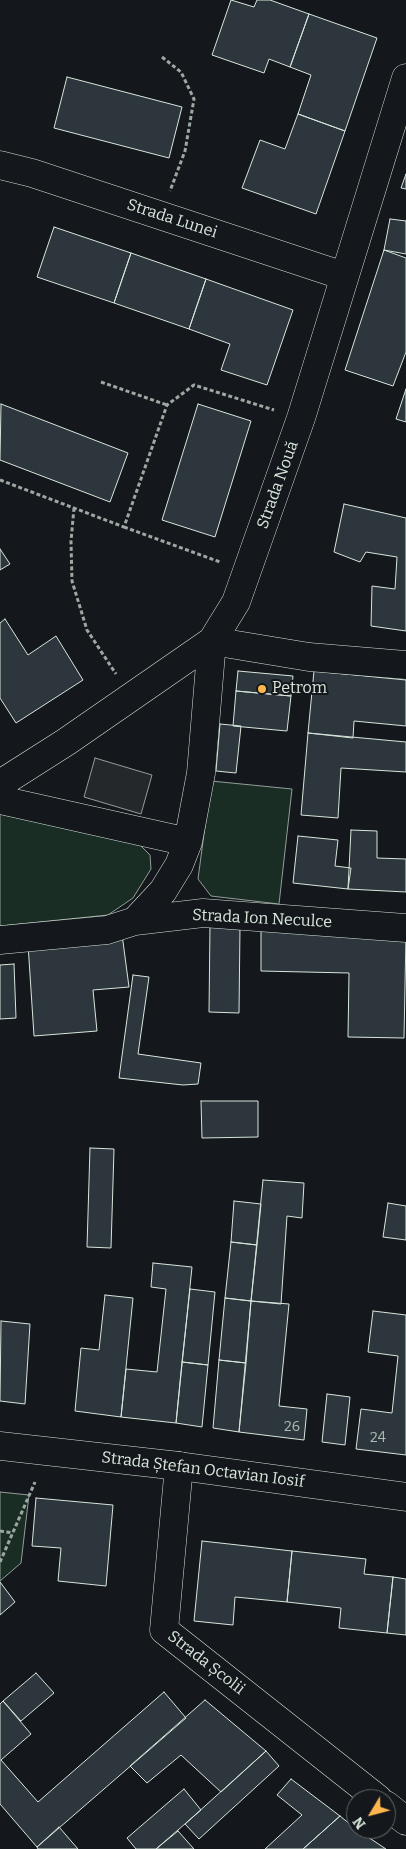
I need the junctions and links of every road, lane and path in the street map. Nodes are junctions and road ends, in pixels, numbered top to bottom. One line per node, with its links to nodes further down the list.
1 (162, 56): 4 (path)
2 (406, 78): 5 (street, Strada Nouă)
3 (0, 165): 4 (street, Strada Lunei)
4 (161, 216): 5 (street, Strada Lunei)
5 (344, 276): 8 (street, Strada Nouă)
6 (100, 382): 7 (path)
7 (167, 405): 8 (path); 11 (path)
8 (301, 418): 12 (street, Strada Nouă)
9 (0, 480): 10 (path)
10 (74, 508): 11 (path); 15 (path)
11 (124, 527): 12 (path)
12 (246, 572): 13 (street, Strada Nouă)
13 (212, 641): 14 (street); 15 (street, Strada Nouă); 18 (street)
14 (406, 665)
15 (131, 697): 16 (street, Strada Nouă)
16 (0, 784)
17 (0, 800): 18 (street)
18 (183, 853): 19 (street); 20 (street)
19 (203, 913): 20 (street, Strada Ion Neculce); 21 (street, Strada Ion Neculce)
20 (135, 921): 22 (street, Strada Ion Neculce)
21 (406, 928)
22 (0, 940)
23 (0, 1446): 24 (street, Strada Ștefan Octavian Iosif)
24 (178, 1466): 26 (street, Strada Ștefan Octavian Iosif); 30 (street, Strada Școlii)
25 (35, 1482): 28 (path)
26 (406, 1497)
27 (0, 1531): 28 (path)
28 (13, 1533): 29 (path)
29 (0, 1562)
30 (365, 1789)
31 (396, 1813): 32 (street)
32 (406, 1821)

